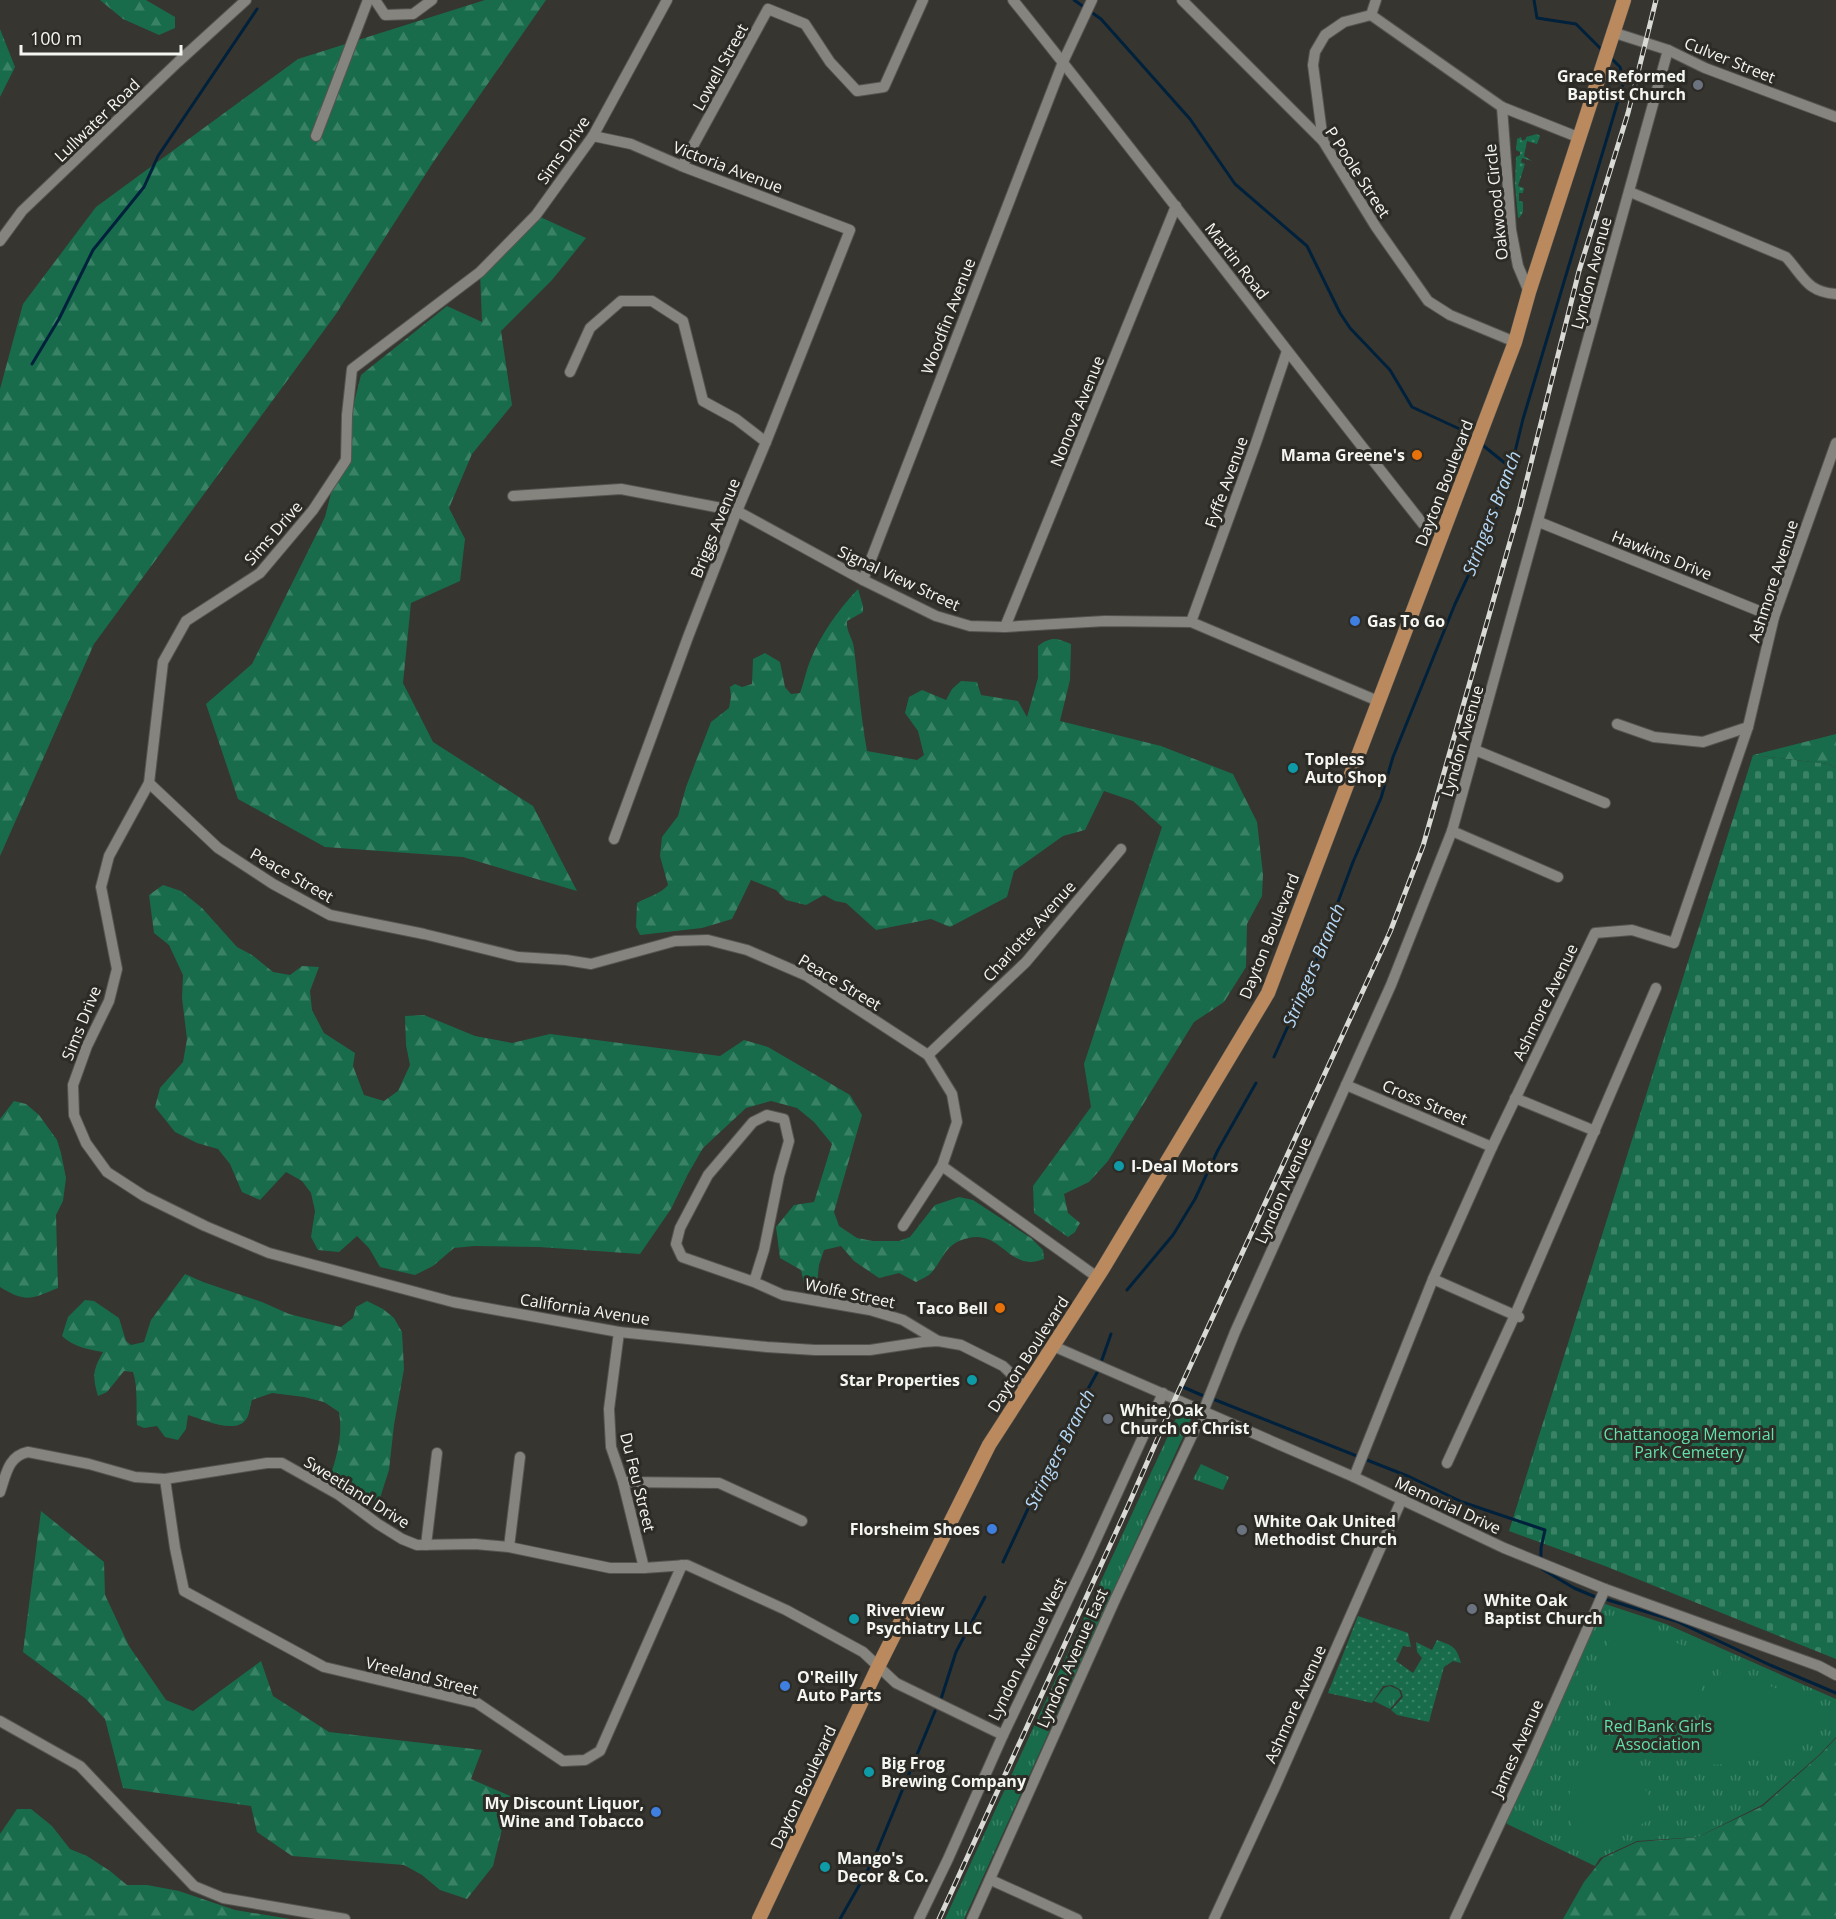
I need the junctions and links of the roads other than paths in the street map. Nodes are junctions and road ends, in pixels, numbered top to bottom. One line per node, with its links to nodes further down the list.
1 (246, 0): 26 (street, Lullwater Road)
2 (368, 0): 18 (street)
3 (375, 0): 4 (street)
4 (432, 0)
5 (667, 0): 19 (street, Sims Drive)
6 (923, 0): 22 (street, Lowell Street)
7 (1013, 0): 15 (street, Martin Road)
8 (1092, 0): 15 (street, Woodfin Avenue)
9 (1182, 0): 21 (street, P Poole Street)
10 (1376, 0): 12 (street)
11 (1624, 0): 13 (main road, Dayton Boulevard)
12 (1371, 15): 16 (street); 21 (street)
13 (1612, 32): 14 (street, Culver Street); 20 (main road, Dayton Boulevard)
14 (1668, 50): 17 (street, Culver Street); 23 (street, Lyndon Avenue)
15 (1063, 62): 24 (street, Martin Road); 38 (street, Woodfin Avenue)
16 (1502, 107): 20 (street); 27 (street, Oakwood Circle)
17 (1836, 117)
18 (316, 136)
19 (593, 136): 22 (street, Victoria Avenue); 46 (street, Sims Drive)
20 (1580, 138): 27 (main road, Dayton Boulevard)
21 (1323, 141): 29 (street, P Poole Street)
22 (682, 166): 25 (street, Victoria Avenue)
23 (1630, 192): 28 (street); 36 (street, Lyndon Avenue)
24 (1176, 206): 30 (street, Martin Road); 41 (street, Nonova Avenue)
25 (850, 230): 32 (street, Briggs Avenue)
26 (0, 241)
27 (1529, 292): 29 (main road, Dayton Boulevard)
28 (1836, 294)
29 (1515, 342): 37 (main road, Dayton Boulevard)
30 (1287, 351): 37 (street, Martin Road); 40 (street, Fyffe Avenue)
31 (570, 372): 32 (street)
32 (766, 442): 35 (street, Briggs Avenue)
33 (1836, 443): 39 (street, Ashmore Avenue)
34 (513, 496): 35 (street, Signal View Street)
35 (737, 511): 38 (street, Signal View Street); 49 (street, Briggs Avenue)
36 (1539, 522): 39 (street, Hawkins Drive); 45 (street, Lyndon Avenue)
37 (1443, 532): 42 (main road, Dayton Boulevard)
38 (863, 580): 41 (street, Signal View Street)
39 (1774, 617): 44 (street, Ashmore Avenue)
40 (1191, 622): 41 (street, Signal View Street); 42 (street, Signal View Street)
41 (1005, 627)
42 (1378, 701): 61 (main road, Dayton Boulevard)
43 (1617, 724): 44 (street)
44 (1748, 727): 55 (street, Ashmore Avenue)
45 (1475, 750): 47 (street); 48 (street, Lyndon Avenue)
46 (149, 783): 53 (street, Peace Street); 59 (street, Sims Drive)
47 (1605, 803)
48 (1452, 831): 51 (street); 54 (street, Lyndon Avenue)
49 (614, 839)
50 (1121, 849): 53 (street, Charlotte Avenue)
51 (1558, 877)
52 (1656, 988): 56 (street)
53 (928, 1055): 58 (street, Peace Street)
54 (1346, 1085): 57 (street, Cross Street); 70 (street, Lyndon Avenue)
55 (1515, 1098): 56 (street); 57 (street, Ashmore Avenue)
56 (1594, 1131): 64 (street)
57 (1492, 1147): 62 (street, Ashmore Avenue)
58 (942, 1166): 60 (street, Peace Street); 61 (street)
59 (144, 1196): 65 (street, California Avenue)
60 (903, 1226)
61 (1097, 1277): 67 (main road, Dayton Boulevard)
62 (1433, 1279): 64 (street); 74 (street, Ashmore Avenue)
63 (754, 1281): 63 (street, Wolfe Street); 66 (street, Wolfe Street)
64 (1517, 1316): 73 (street)
65 (619, 1332): 66 (street, California Avenue); 76 (street, Du Feu Street)
66 (938, 1341): 68 (street, California Avenue)
67 (1053, 1346): 68 (main road, Dayton Boulevard); 69 (street, Memorial Drive)
68 (1026, 1388): 85 (main road, Dayton Boulevard)
69 (1163, 1393): 70 (street, Memorial Drive); 88 (street, Lyndon Avenue West)
70 (1203, 1412): 74 (street, Memorial Drive); 89 (street, Lyndon Avenue East)
71 (437, 1453): 80 (street)
72 (520, 1457): 81 (street)
73 (1448, 1463)
74 (1354, 1477): 78 (street, Memorial Drive)
75 (165, 1479): 77 (street, Sweetland Drive); 80 (street, Sweetland Drive); 82 (street, Vreeland Street)
76 (623, 1482): 79 (street); 83 (street, Du Feu Street)
77 (0, 1492)
78 (1402, 1499): 84 (street, Memorial Drive); 95 (street, Ashmore Avenue)
79 (802, 1521)
80 (426, 1545): 81 (street, Sweetland Drive)
81 (508, 1547): 83 (street, Sweetland Drive)
82 (682, 1565): 83 (street, Sweetland Drive); 85 (street, Sweetland Drive)
83 (644, 1568)
84 (1605, 1589): 86 (street, Memorial Drive); 96 (street, James Avenue)
85 (878, 1667): 88 (street, Sweetland Drive); 91 (main road, Dayton Boulevard)
86 (1836, 1676)
87 (0, 1721): 90 (street)
88 (1003, 1735): 92 (street, Lyndon Avenue West)
89 (991, 1880): 93 (street, Lyndon Avenue East); 94 (street)
90 (345, 1919)
91 (759, 1919)
92 (919, 1919)
93 (972, 1919)
94 (1077, 1919)
95 (1214, 1919)
96 (1455, 1919)

